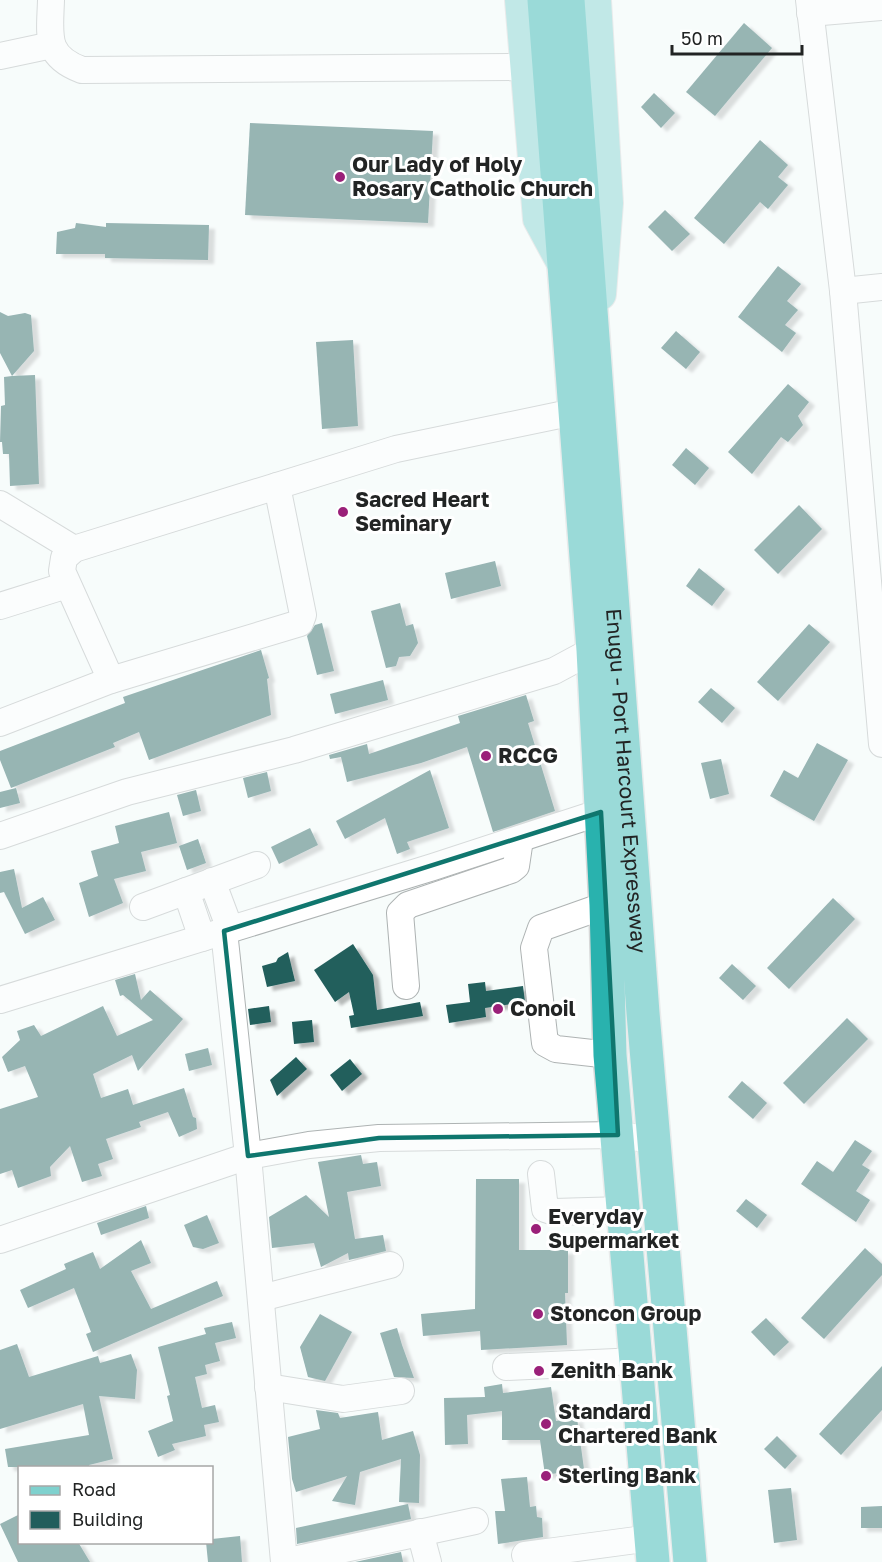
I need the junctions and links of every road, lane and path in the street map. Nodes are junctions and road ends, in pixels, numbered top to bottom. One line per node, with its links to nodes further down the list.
1 (51, 0): 8 (street)
2 (521, 0): 10 (main road)
3 (544, 0): 11 (highway, Enugu - Port Harcourt Expressway)
4 (568, 0): 11 (highway, Enugu - Port Harcourt Expressway)
5 (595, 0): 15 (main road)
6 (810, 6): 7 (street); 14 (street)
7 (882, 7)
8 (52, 45): 9 (street); 10 (street)
9 (0, 56)
10 (527, 67): 12 (main road)
11 (563, 92): 12 (highway, Enugu - Port Harcourt Expressway); 15 (highway, Enugu - Port Harcourt Expressway)
12 (565, 267): 16 (highway, Enugu - Port Harcourt Expressway)
13 (882, 287): 14 (street)
14 (843, 291): 22 (street)
15 (595, 361): 40 (highway, Enugu - Port Harcourt Expressway)
16 (574, 412): 17 (street); 23 (highway, Enugu - Port Harcourt Expressway)
17 (278, 486): 19 (street); 24 (street)
18 (0, 504): 19 (street)
19 (74, 549): 20 (street)
20 (67, 585): 21 (street); 24 (street)
21 (0, 606)
22 (878, 645): 26 (street)
23 (593, 650): 27 (highway, Enugu - Port Harcourt Expressway); 28 (street)
24 (111, 680): 25 (street)
25 (0, 723)
26 (882, 744)
27 (601, 812): 29 (street); 33 (highway, Enugu - Port Harcourt Expressway)
28 (0, 836)
29 (520, 839): 35 (street); 36 (street)
30 (257, 865): 31 (street)
31 (212, 881): 32 (street); 35 (street)
32 (186, 891): 34 (street); 35 (street)
33 (606, 905): 38 (highway, Enugu - Port Harcourt Expressway); 38 (street)
34 (143, 907)
35 (219, 933): 37 (street); 41 (street)
36 (406, 986)
37 (0, 1000)
38 (610, 1055): 39 (highway, Enugu - Port Harcourt Expressway)
39 (618, 1135): 40 (street); 41 (street); 43 (highway, Enugu - Port Harcourt Expressway)
40 (654, 1140): 57 (highway, Enugu - Port Harcourt Expressway)
41 (248, 1156): 44 (street); 46 (street)
42 (542, 1174): 43 (street)
43 (623, 1210): 47 (highway, Enugu - Port Harcourt Expressway)
44 (0, 1240)
45 (390, 1265): 46 (street)
46 (261, 1298): 49 (street)
47 (637, 1361): 48 (street); 53 (highway, Enugu - Port Harcourt Expressway)
48 (506, 1367)
49 (268, 1387): 50 (street); 55 (street)
50 (401, 1391)
51 (475, 1521): 52 (street)
52 (420, 1532): 55 (street); 56 (street)
53 (652, 1550): 54 (street)
54 (525, 1555)
55 (284, 1562)
56 (428, 1562)
57 (690, 1562)

